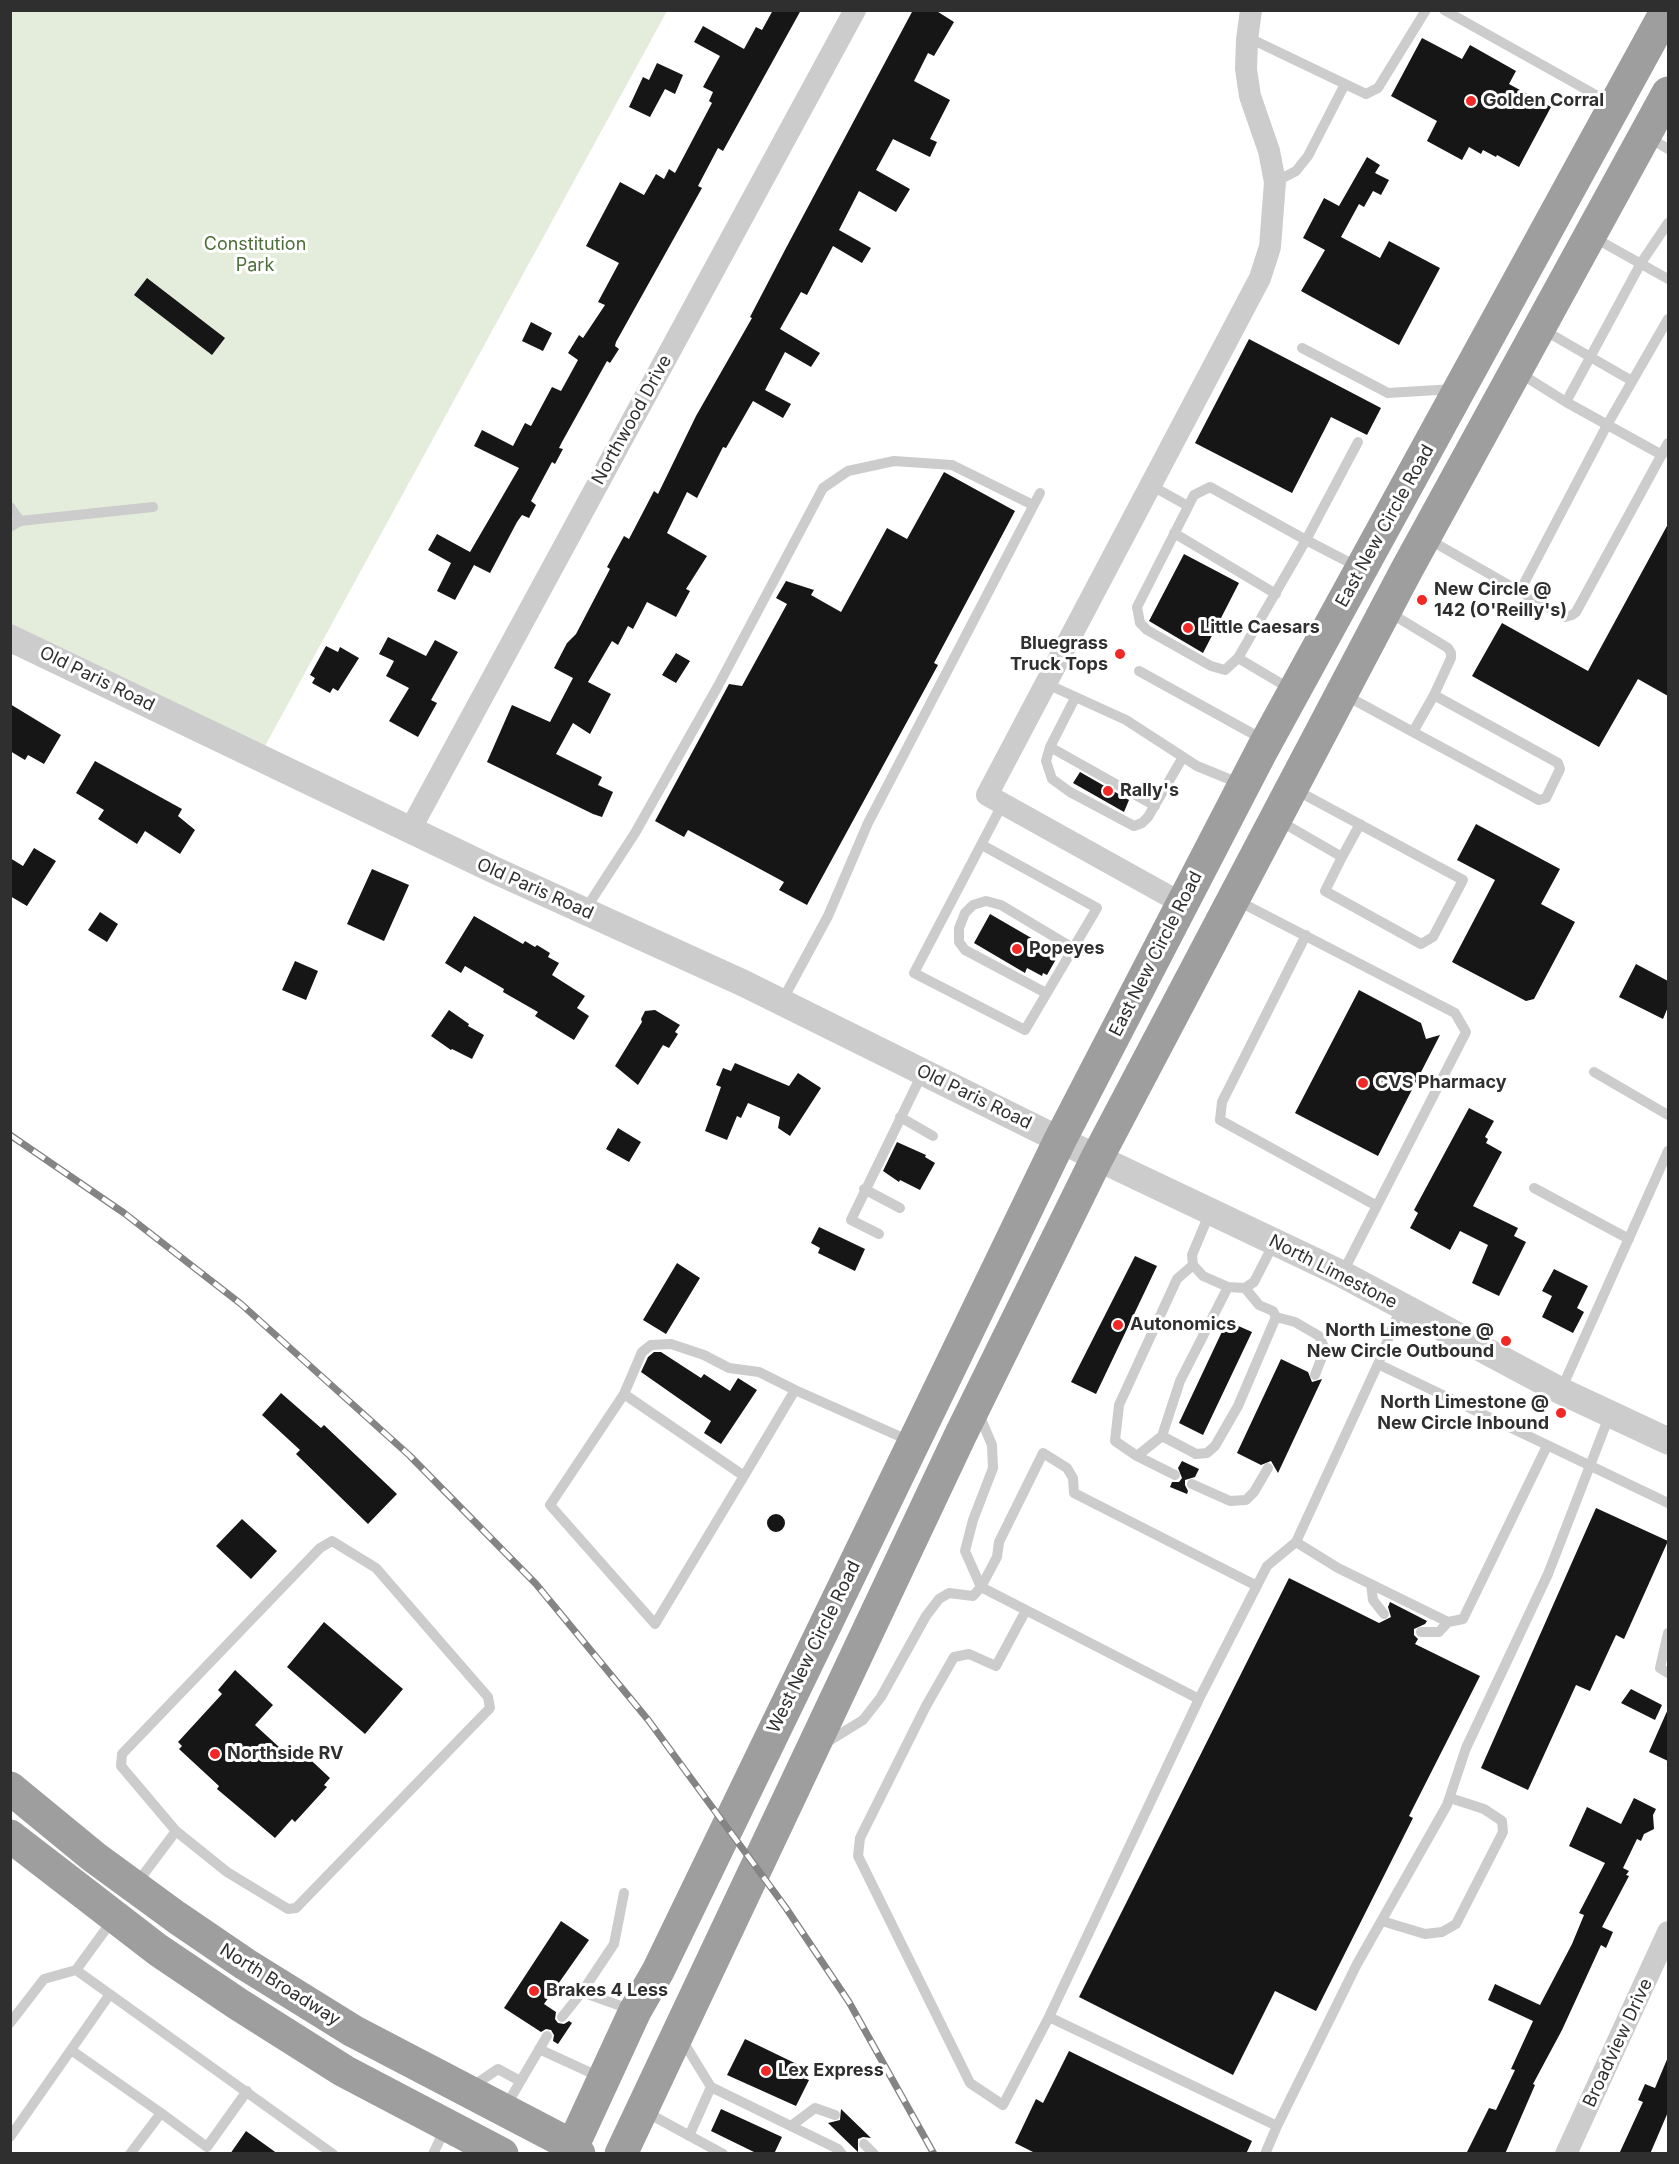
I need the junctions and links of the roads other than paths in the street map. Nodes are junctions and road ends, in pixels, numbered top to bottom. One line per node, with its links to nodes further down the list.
1 (855, 10): 60 (street, Northwood Drive)
2 (1251, 10): 6 (street)
3 (1426, 10): 7 (lane)
4 (1444, 10): 9 (lane)
5 (1664, 14): 9 (highway, East New Circle Road)
6 (1247, 38): 7 (lane); 11 (street)
7 (1345, 84): 11 (lane)
8 (1668, 93): 10 (highway)
9 (1615, 105): 22 (highway, East New Circle Road)
10 (1657, 142): 13 (highway)
11 (1275, 182): 28 (street)
12 (1668, 223): 14 (lane)
13 (1590, 236): 14 (lane); 17 (highway)
14 (1641, 263): 15 (lane); 19 (lane)
15 (1668, 279)
16 (1668, 319): 21 (lane)
17 (1540, 328): 19 (lane); 20 (highway)
18 (1302, 348): 22 (lane)
19 (1589, 356): 21 (lane); 23 (lane)
20 (1516, 371): 23 (lane); 36 (highway)
21 (1632, 381): 24 (lane)
22 (1460, 389): 38 (highway, East New Circle Road)
23 (1566, 402): 24 (lane)
24 (1607, 425): 27 (lane); 39 (lane)
25 (1358, 442): 37 (lane)
26 (1668, 443): 27 (lane)
27 (1662, 455): 39 (lane)
28 (1152, 486): 31 (lane); 45 (street)
29 (1040, 493): 30 (lane)
30 (1033, 505): 65 (lane); 69 (lane)
31 (1188, 506): 35 (lane); 37 (lane)
32 (10, 507): 34 (lane)
33 (153, 507): 34 (lane)
34 (15, 524)
35 (1174, 533): 40 (lane); 43 (lane)
36 (1425, 537): 39 (lane); 41 (highway)
37 (1306, 540): 38 (lane); 40 (lane)
38 (1362, 569): 46 (highway, East New Circle Road)
39 (1520, 591)
40 (1276, 594): 43 (lane)
41 (1386, 610): 47 (highway); 48 (lane)
42 (10, 638): 60 (street, Old Paris Road)
43 (1238, 658): 46 (lane)
44 (1139, 670): 51 (lane)
45 (1047, 684): 49 (lane); 56 (street)
46 (1295, 691): 51 (highway, East New Circle Road)
47 (1342, 693): 50 (lane); 55 (highway)
48 (1434, 695): 50 (lane); 50 (lane)
49 (1075, 698): 52 (lane); 53 (lane)
50 (1413, 732)
51 (1267, 741): 54 (highway, East New Circle Road)
52 (1050, 747): 57 (lane); 57 (lane)
53 (1183, 757): 54 (lane); 57 (lane)
54 (1244, 786): 64 (highway, East New Circle Road)
55 (1291, 788): 58 (highway); 59 (lane)
56 (1003, 804): 61 (lane); 64 (street)
57 (1155, 806)
58 (1275, 818): 62 (lane); 63 (highway)
59 (1360, 824): 62 (lane); 62 (lane)
60 (410, 830): 65 (street, Old Paris Road)
61 (982, 845): 67 (lane); 68 (lane)
62 (1342, 857)
63 (1233, 898): 66 (lane); 77 (highway)
64 (1183, 904): 75 (highway, East New Circle Road)
65 (585, 911): 69 (street, Old Paris Road)
66 (1306, 935): 80 (lane); 80 (lane)
67 (1073, 948): 68 (lane); 68 (lane)
68 (1046, 993)
69 (782, 1002): 70 (street, Old Paris Road)
70 (923, 1072): 73 (lane); 75 (street, Old Paris Road)
71 (1594, 1072): 72 (lane)
72 (1668, 1114)
73 (900, 1117): 74 (lane); 79 (lane)
74 (933, 1136)
75 (1060, 1140): 77 (street, North Limestone); 101 (highway, West New Circle Road)
76 (1668, 1152): 84 (lane)
77 (1097, 1158): 82 (street, North Limestone); 97 (highway)
78 (1534, 1188): 84 (lane)
79 (864, 1189): 81 (lane); 83 (lane)
80 (1377, 1206): 87 (lane)
81 (900, 1208)
82 (1210, 1211): 85 (street, North Limestone); 86 (lane)
83 (879, 1234)
84 (1629, 1239): 95 (lane)
85 (1274, 1242): 87 (street, North Limestone); 89 (lane)
86 (1193, 1265): 88 (lane); 103 (lane)
87 (1342, 1274): 90 (street, North Limestone)
88 (1228, 1287): 89 (lane); 99 (lane)
89 (1245, 1288): 91 (lane)
90 (1401, 1306): 92 (lane); 95 (street, North Limestone)
91 (1276, 1317): 93 (lane); 99 (lane)
92 (1378, 1364): 102 (lane); 110 (lane)
93 (1315, 1375)
94 (795, 1390): 96 (lane); 101 (lane); 107 (lane)
95 (1561, 1391): 98 (street, North Limestone)
96 (624, 1394): 107 (lane); 107 (lane)
97 (975, 1406): 113 (lane); 121 (highway)
98 (1610, 1414): 100 (street, North Limestone); 104 (lane)
99 (1162, 1436): 103 (lane)
100 (1668, 1441)
101 (913, 1443): 133 (highway, West New Circle Road)
102 (1548, 1446): 104 (lane); 116 (lane)
103 (1137, 1456): 106 (lane)
104 (1589, 1466): 109 (lane); 123 (lane)
105 (1268, 1468): 108 (lane)
106 (1175, 1475)
107 (744, 1476)
108 (1192, 1484)
109 (1668, 1503)
110 (1296, 1542): 111 (lane); 112 (lane)
111 (1371, 1584): 115 (lane); 116 (lane)
112 (1257, 1586): 113 (lane); 120 (lane)
113 (981, 1587): 114 (lane); 121 (lane)
114 (1025, 1611): 120 (lane); 135 (lane)
115 (1384, 1614)
116 (1448, 1622): 117 (lane)
117 (1421, 1632)
118 (1668, 1633): 119 (lane)
119 (1668, 1673)
120 (1199, 1699): 135 (lane)
121 (812, 1752): 137 (highway)
122 (10, 1788): 127 (highway, North Broadway)
123 (1450, 1798): 128 (lane); 128 (lane)
124 (176, 1831): 124 (lane); 127 (lane)
125 (10, 1836): 127 (highway, North Broadway)
126 (624, 1893): 131 (lane)
127 (124, 1902): 130 (lane); 145 (highway, North Broadway); 150 (highway, North Broadway)
128 (1382, 1921): 152 (lane)
129 (1668, 1932): 166 (street, Broadview Drive)
130 (76, 1970): 132 (lane); 136 (lane)
131 (582, 1992): 133 (lane); 134 (lane)
132 (110, 1994): 140 (lane); 144 (lane)
133 (635, 2011): 141 (highway, West New Circle Road)
134 (562, 2017)
135 (1049, 2017): 152 (lane)
136 (10, 2023)
137 (678, 2033): 143 (lane); 147 (highway)
138 (547, 2037): 139 (lane)
139 (539, 2049): 141 (lane); 142 (lane)
140 (71, 2050): 148 (lane); 154 (lane)
141 (605, 2079): 156 (highway, West New Circle Road)
142 (520, 2081): 145 (lane); 146 (lane)
143 (711, 2087): 151 (lane); 153 (lane)
144 (247, 2091): 148 (lane); 158 (lane)
145 (467, 2091): 146 (highway, North Broadway)
146 (503, 2109): 156 (highway, North Broadway)
147 (642, 2110): 153 (lane); 161 (highway)
148 (161, 2113): 157 (lane)
149 (835, 2115): 151 (lane)
150 (447, 2124): 159 (lane); 160 (highway, North Broadway)
151 (791, 2126): 163 (lane)
152 (1277, 2127): 165 (lane)
153 (689, 2136): 162 (lane)
154 (10, 2137)
155 (864, 2144): 164 (lane)
156 (574, 2151)
157 (130, 2154)
158 (333, 2154)
159 (433, 2154)
160 (502, 2154)
161 (621, 2154)
162 (723, 2154)
163 (842, 2154)
164 (874, 2154)
165 (1265, 2154)
166 (1566, 2154)

